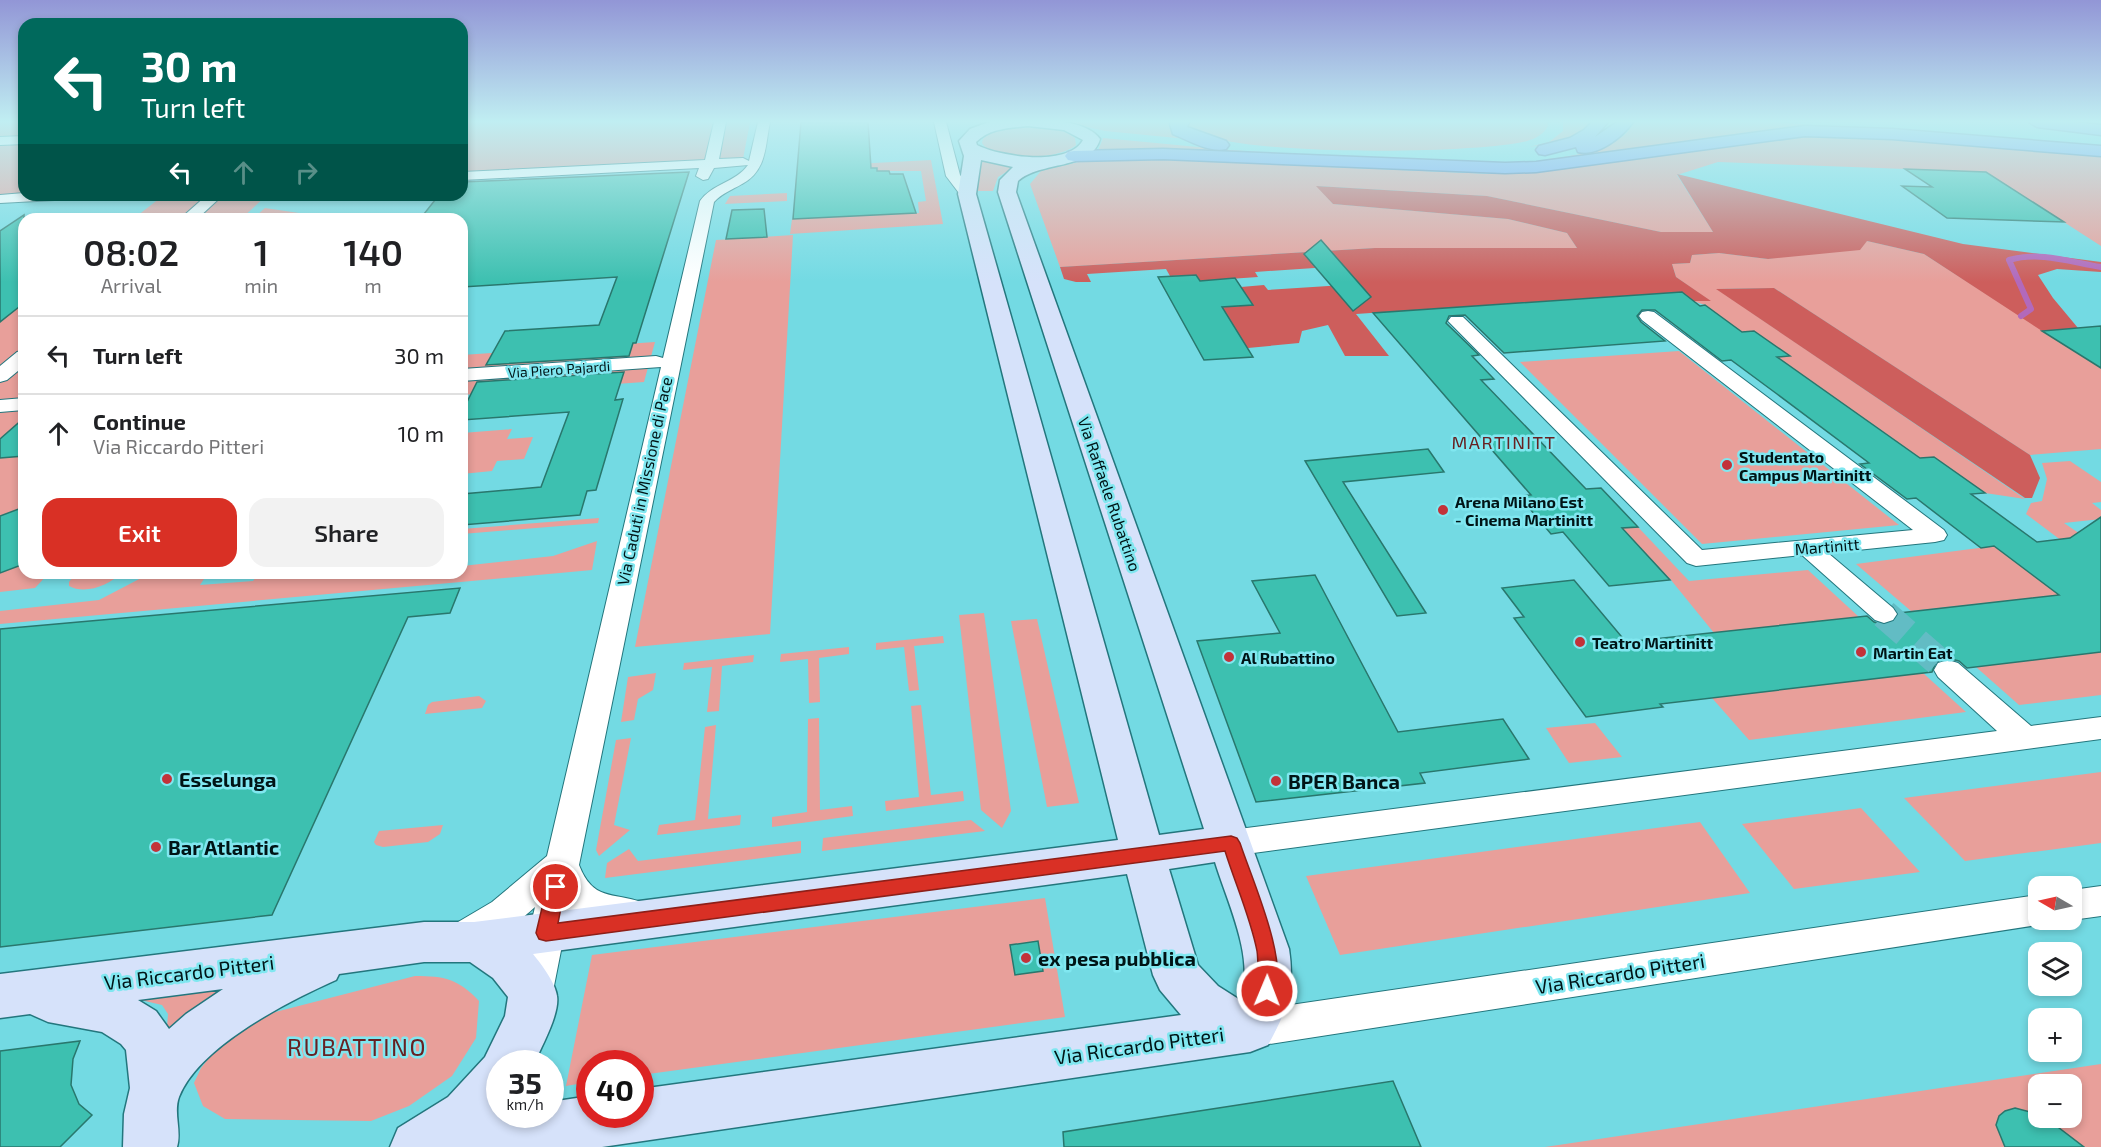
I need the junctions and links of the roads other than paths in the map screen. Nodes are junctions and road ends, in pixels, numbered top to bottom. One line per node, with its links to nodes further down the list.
1 (704, 176): 11 (street)
2 (745, 176): 27 (street, Via Caduti in Missione di Pace)
3 (953, 176): 6 (street)
4 (968, 176): 6 (street)
5 (1014, 176): 25 (street, Via Raffaele Rubattino)
6 (967, 194): 26 (street)
7 (18, 198): 8 (street)
8 (0, 199)
9 (209, 201): 10 (street)
10 (195, 213)
11 (689, 229)
12 (1648, 316): 20 (street, Martinitt)
13 (1457, 321): 20 (street, Martinitt)
14 (18, 361): 17 (street)
15 (656, 362): 16 (street, Via Piero Pajardi)
16 (468, 375)
17 (0, 376)
18 (18, 404): 19 (street)
19 (0, 406)
20 (1808, 548): 21 (street)
21 (1884, 614)
22 (1948, 670): 24 (street)
23 (2101, 728): 24 (street)
24 (2025, 738): 25 (street)
25 (1231, 843): 26 (street, Via Riccardo Pitteri); 37 (street)
26 (1143, 854): 31 (street, Via Riccardo Pitteri); 37 (street)
27 (561, 864): 31 (street); 32 (street); 33 (street)
28 (2101, 901): 29 (street)
29 (2082, 904)
30 (2028, 912): 37 (street, Via Riccardo Pitteri)
31 (668, 917): 32 (street, Via Riccardo Pitteri)
32 (546, 933): 33 (street, Via Riccardo Pitteri); 36 (street)
33 (466, 942): 34 (street, Via Riccardo Pitteri); 36 (street)
34 (365, 949): 35 (street, Via Riccardo Pitteri); 39 (street, Via Riccardo Pitteri)
35 (7, 995): 39 (street, Via Riccardo Pitteri)
36 (533, 996): 38 (street)
37 (1250, 1029): 42 (street, Via Riccardo Pitteri)
38 (514, 1050)
39 (156, 1088): 41 (street, Via Riccardo Pitteri)
40 (486, 1093): 42 (street)
41 (156, 1145)
42 (417, 1147)

